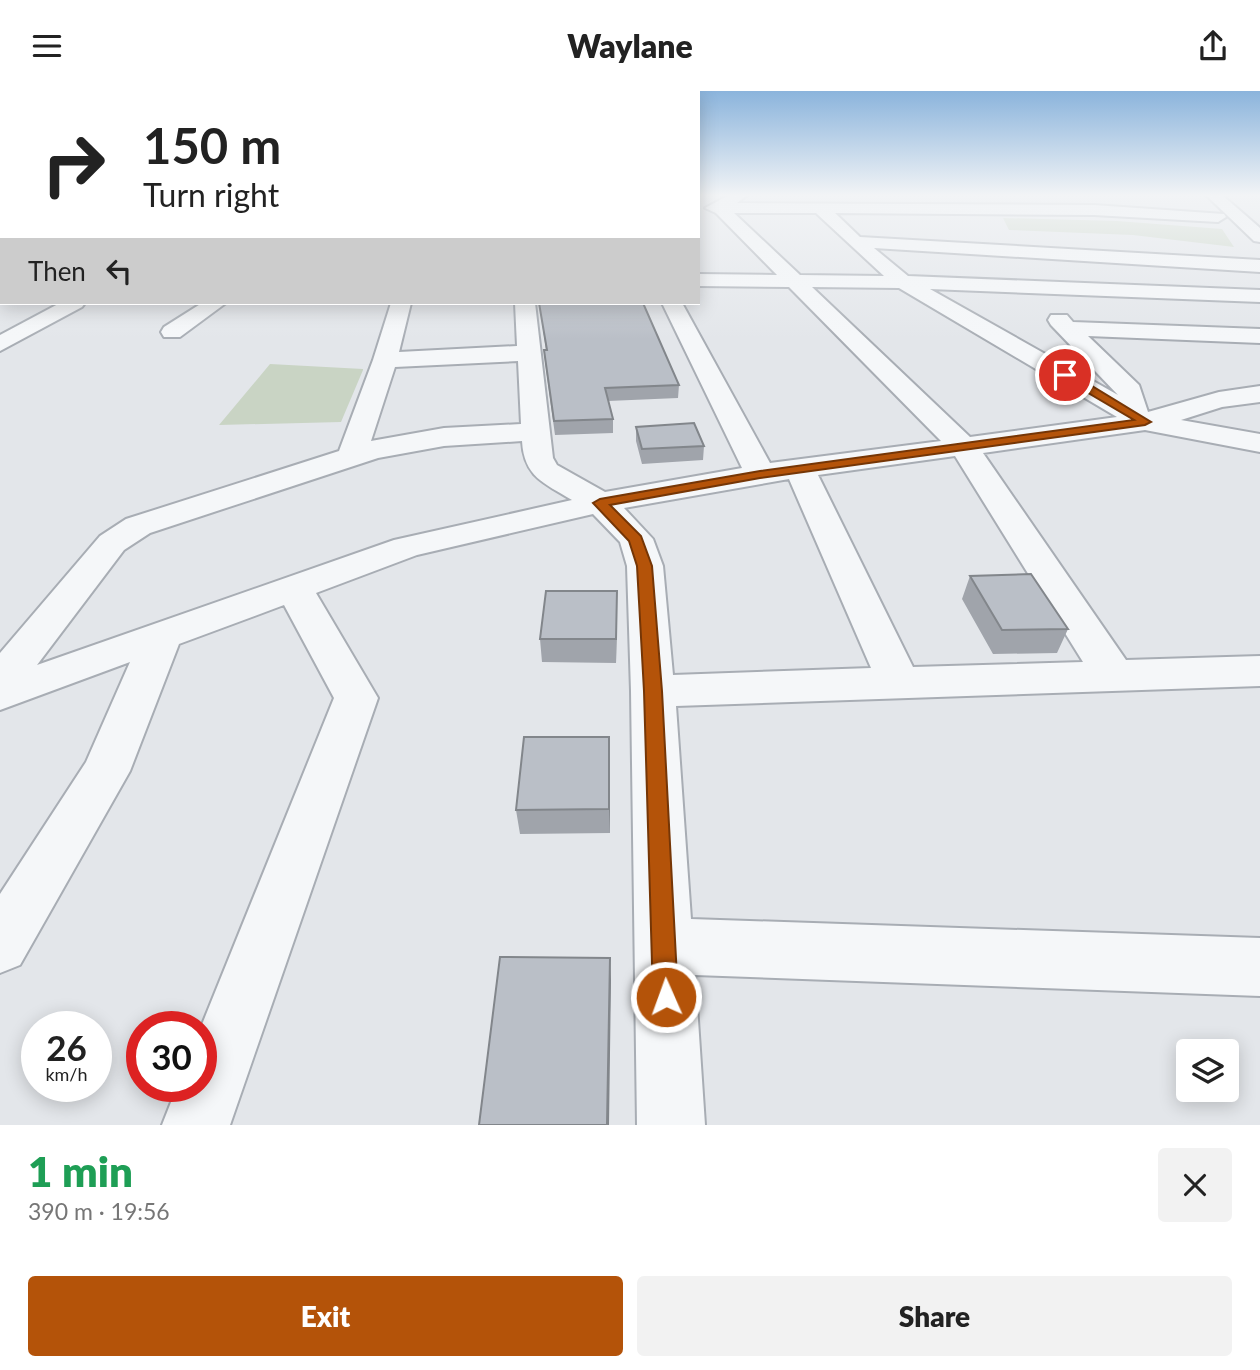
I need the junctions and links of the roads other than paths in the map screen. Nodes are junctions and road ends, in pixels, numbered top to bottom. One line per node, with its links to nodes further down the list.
1 (750, 242): 9 (street)
2 (855, 242): 10 (street)
3 (859, 242): 6 (street)
4 (990, 242): 6 (street)
5 (1245, 242): 7 (street)
6 (993, 250): 7 (street)
7 (1260, 264)
8 (700, 280): 9 (street)
9 (796, 281): 10 (street); 28 (street)
10 (903, 282): 11 (street); 25 (street)
11 (1030, 287): 12 (street); 18 (street)
12 (1260, 296)
13 (71, 305): 21 (street)
14 (213, 305): 19 (street)
15 (400, 305): 23 (street)
16 (525, 305): 22 (street)
17 (673, 305): 31 (street)
18 (1066, 328): 20 (street); 25 (street)
19 (172, 332)
20 (1260, 336)
21 (0, 344)
22 (529, 353): 23 (street); 26 (street)
23 (385, 360): 29 (street)
24 (1260, 394): 25 (street)
25 (1139, 417): 27 (street); 28 (street)
26 (537, 432): 29 (street); 32 (street)
27 (1260, 443)
28 (964, 447): 30 (street); 36 (street)
29 (352, 455): 37 (street)
30 (800, 469): 31 (street); 38 (street)
31 (760, 474): 32 (street)
32 (600, 503): 33 (street); 39 (street)
33 (294, 588): 34 (street); 44 (street)
34 (162, 635): 40 (street); 41 (street)
35 (1260, 671): 36 (street)
36 (1114, 676): 38 (street)
37 (0, 682)
38 (899, 683): 39 (street)
39 (653, 691): 42 (street)
40 (0, 694)
41 (0, 945)
42 (664, 946): 43 (street); 45 (street)
43 (1260, 967)
44 (196, 1125)
45 (671, 1125)

